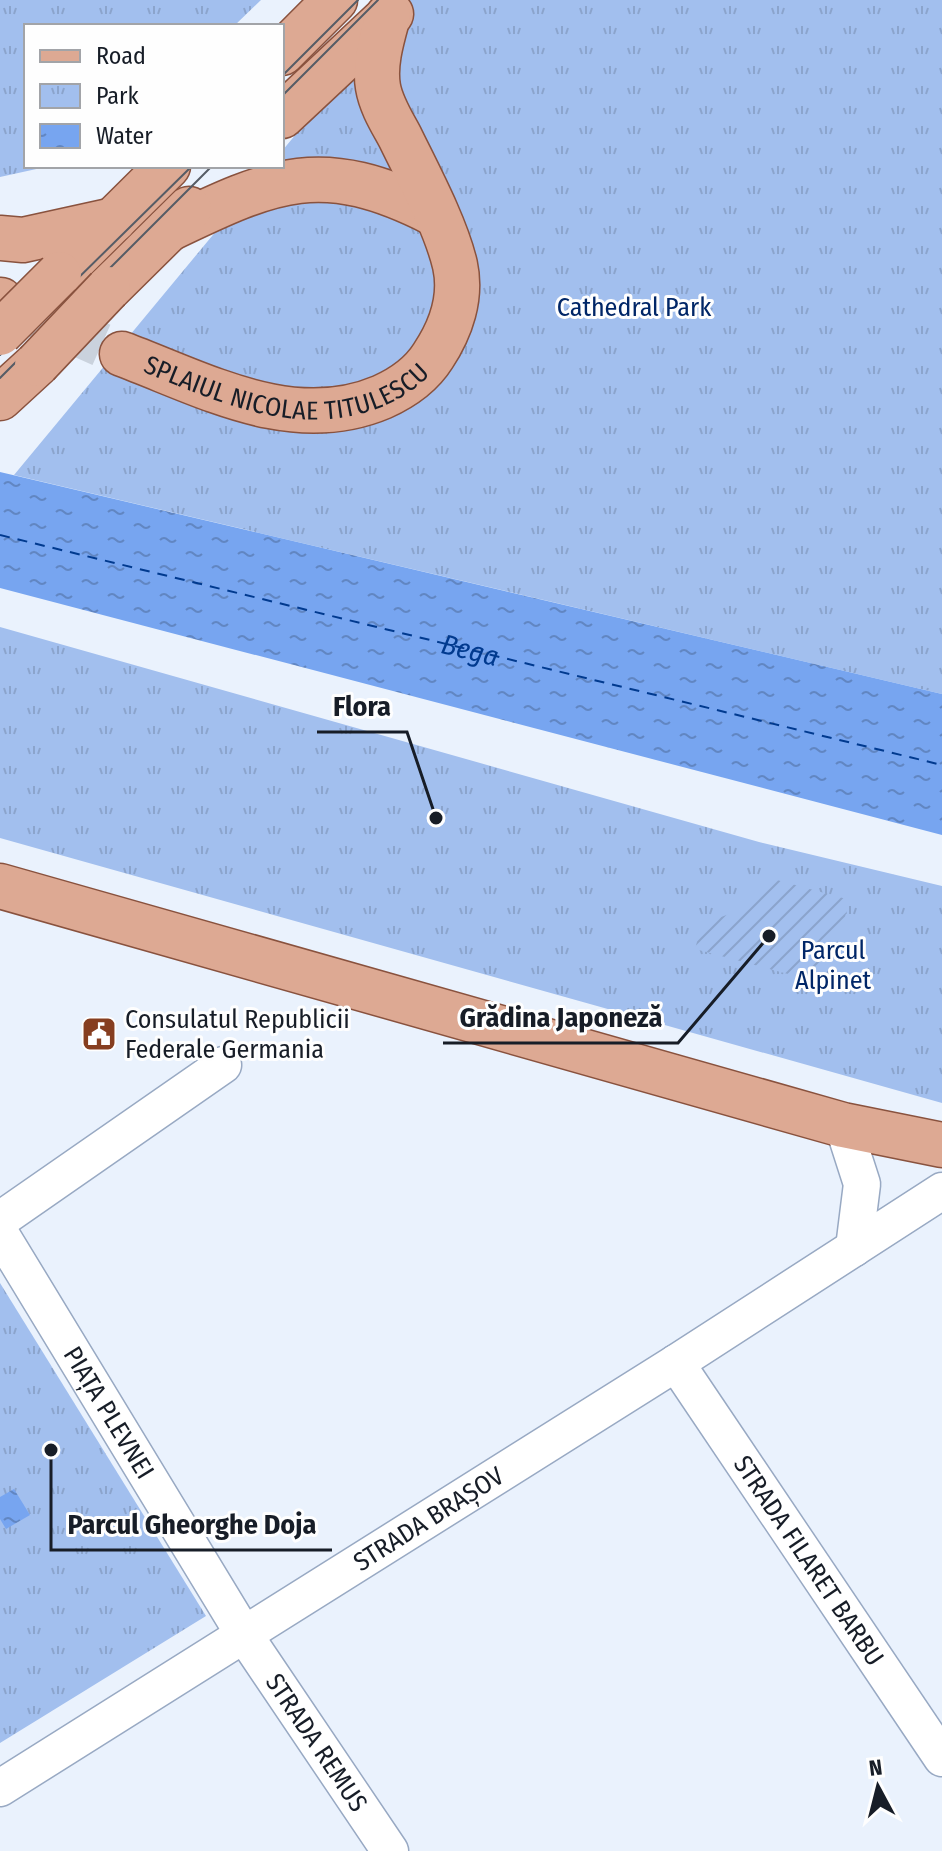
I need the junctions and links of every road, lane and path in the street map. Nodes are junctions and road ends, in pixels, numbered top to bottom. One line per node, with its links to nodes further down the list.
1 (335, 0): 3 (main road)
2 (397, 8): 4 (main road); 7 (main road, SPLAIUL NICOLAE TITULESCU)
3 (284, 51)
4 (284, 114)
5 (166, 168): 8 (main road)
6 (230, 168): 9 (main road)
7 (433, 213): 9 (main road); 12 (main road, SPLAIUL NICOLAE TITULESCU)
8 (114, 220): 10 (main road); 11 (main road, bridge)
9 (169, 229): 13 (main road, bridge)
10 (0, 238)
11 (0, 311)
12 (122, 354)
13 (0, 398)
14 (0, 886): 16 (main road)
15 (223, 1065): 19 (street)
16 (843, 1125): 17 (main road); 21 (street)
17 (942, 1145)
18 (942, 1191): 21 (street, STRADA BRAȘOV)
19 (0, 1220)
20 (0, 1233): 23 (street, PIAȚA PLEVNEI)
21 (854, 1248): 22 (street, STRADA BRAȘOV)
22 (676, 1363): 23 (street, STRADA BRAȘOV); 24 (street, STRADA FILARET BARBU)
23 (243, 1633): 25 (street, STRADA BRAȘOV); 26 (street, STRADA REMUS)
24 (942, 1758)
25 (0, 1788)
26 (390, 1851)

